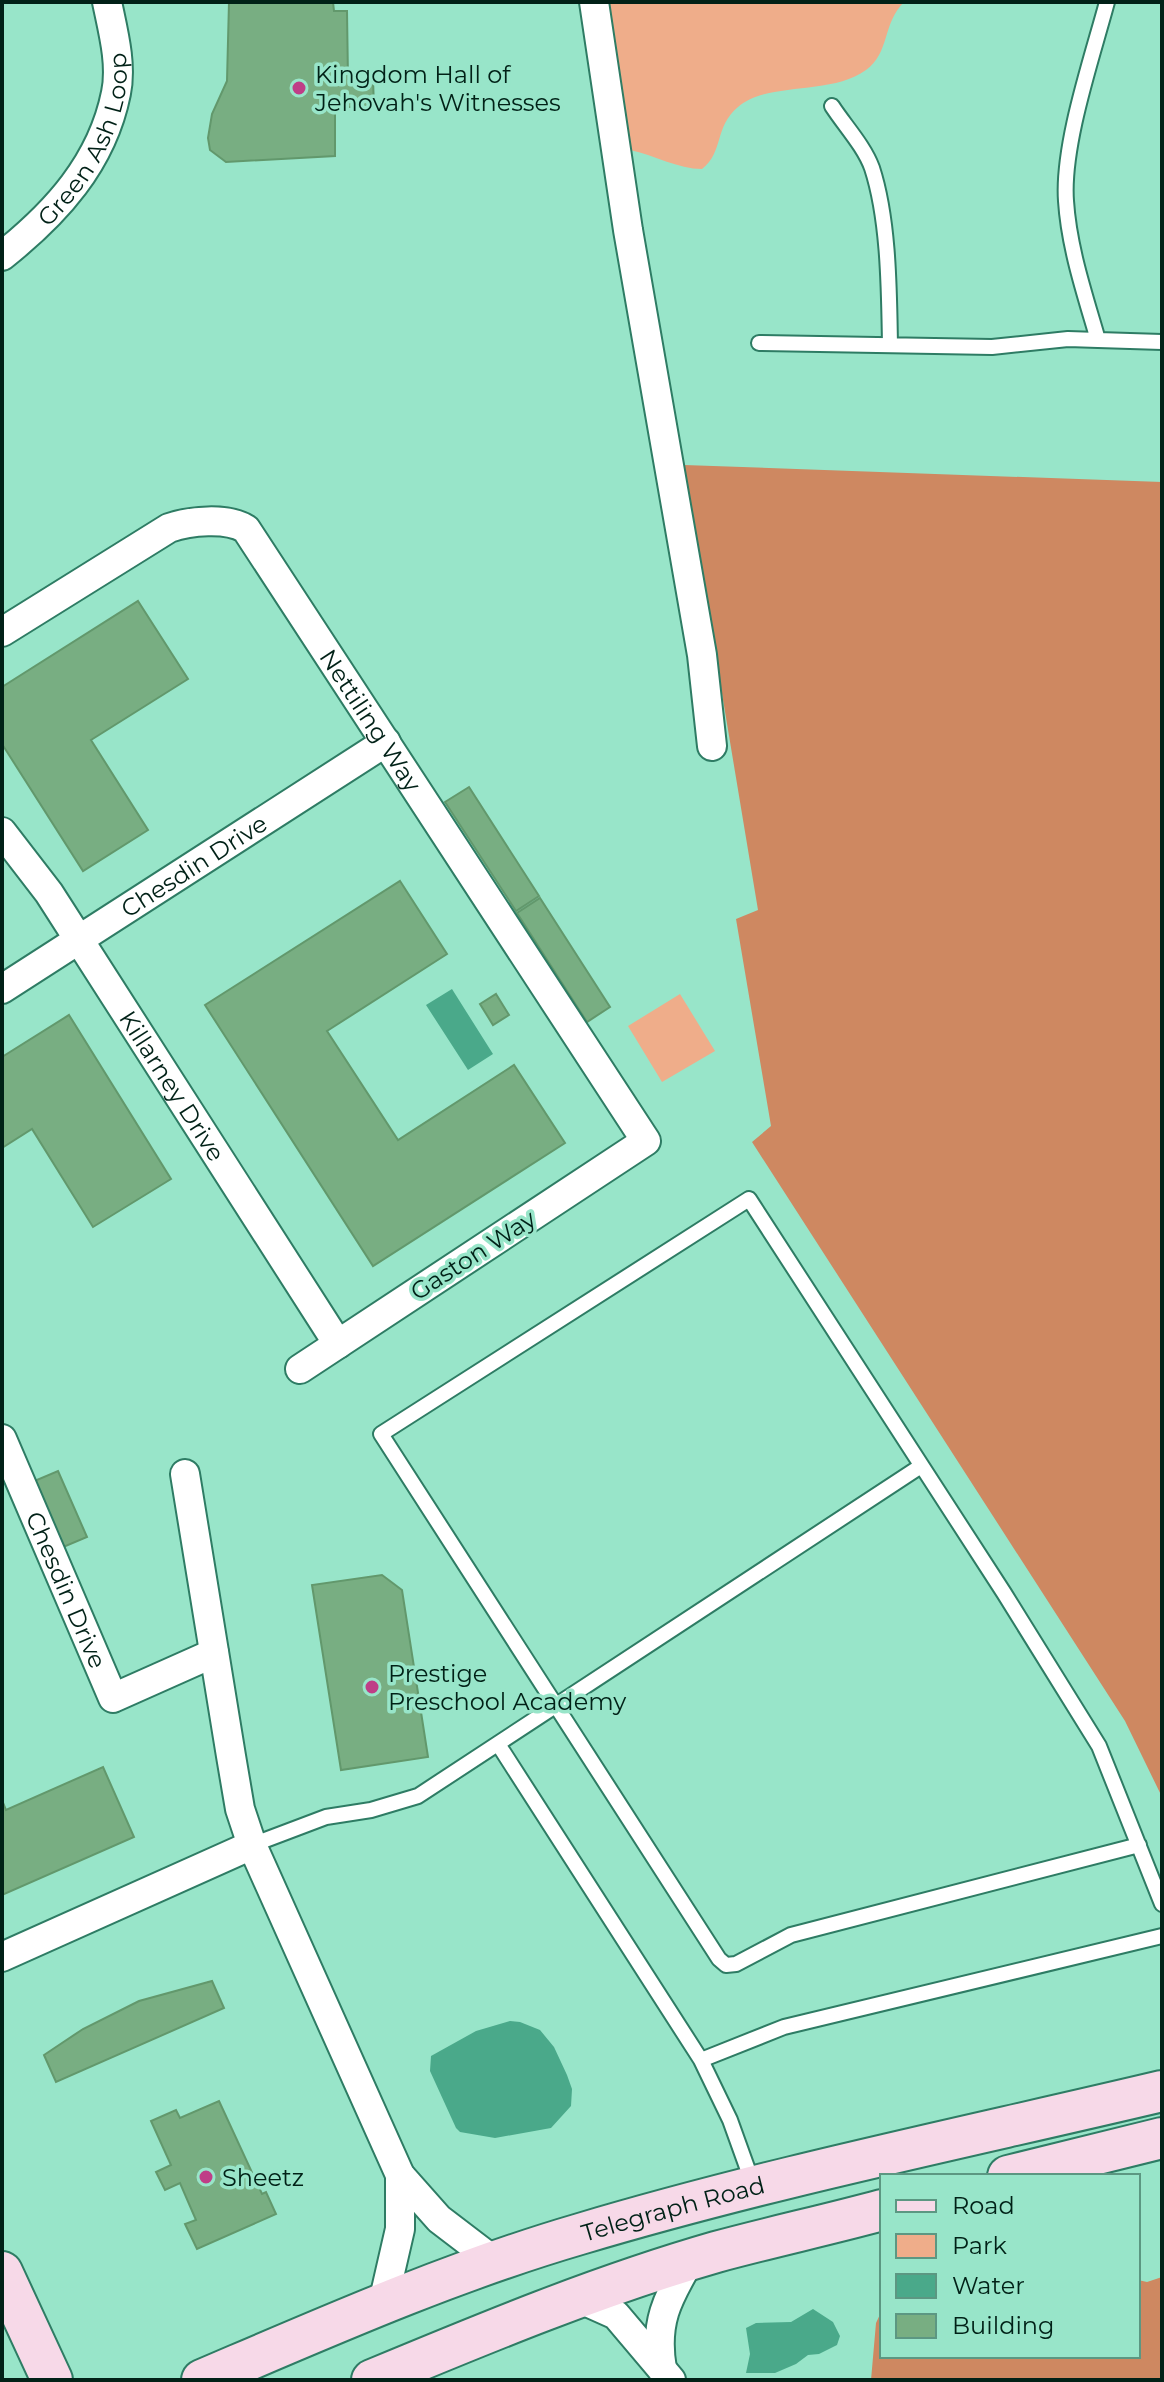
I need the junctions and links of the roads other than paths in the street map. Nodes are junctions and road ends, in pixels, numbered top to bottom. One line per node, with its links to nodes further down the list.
1 (107, 2): 5 (street, Green Ash Loop)
2 (594, 2): 12 (street)
3 (1107, 2): 6 (lane)
4 (832, 106): 9 (lane)
5 (2, 256)
6 (1098, 340): 7 (lane); 9 (lane)
7 (1162, 342)
8 (759, 343): 9 (lane)
9 (890, 345)
10 (2, 632): 11 (street, Nettiling Way)
11 (386, 742): 14 (street, Chesdin Drive); 16 (street, Nettiling Way)
12 (712, 746)
13 (2, 832): 14 (street, Killarney Drive)
14 (79, 940): 15 (street, Chesdin Drive); 17 (street, Killarney Drive)
15 (2, 989)
16 (646, 1141): 17 (street, Gaston Way)
17 (338, 1344): 18 (street, Gaston Way)
18 (300, 1369)
19 (2, 1439): 22 (street, Chesdin Drive)
20 (921, 1466): 23 (lane); 23 (lane); 26 (lane)
21 (185, 1474): 22 (street)
22 (214, 1653): 25 (street)
23 (555, 1706): 24 (lane); 26 (lane)
24 (498, 1744): 25 (lane); 30 (lane)
25 (252, 1845): 29 (street); 34 (street)
26 (1139, 1845): 27 (lane)
27 (1162, 1904)
28 (1162, 1936): 30 (lane)
29 (2, 1957)
30 (701, 2060): 35 (lane)
31 (1162, 2091): 35 (main road, Telegraph Road)
32 (1162, 2138): 33 (main road)
33 (1016, 2174)
34 (400, 2175): 39 (street); 42 (street)
35 (754, 2188): 37 (main road); 39 (main road, Telegraph Road)
36 (880, 2210): 37 (main road)
37 (769, 2238): 38 (main road)
38 (690, 2260): 41 (main road); 43 (street)
39 (494, 2261): 42 (main road, Telegraph Road)
40 (2, 2272): 44 (main road)
41 (578, 2298): 43 (street); 46 (main road)
42 (383, 2303): 45 (main road, Telegraph Road)
43 (666, 2375)
44 (52, 2380)
45 (202, 2380)
46 (372, 2380)

